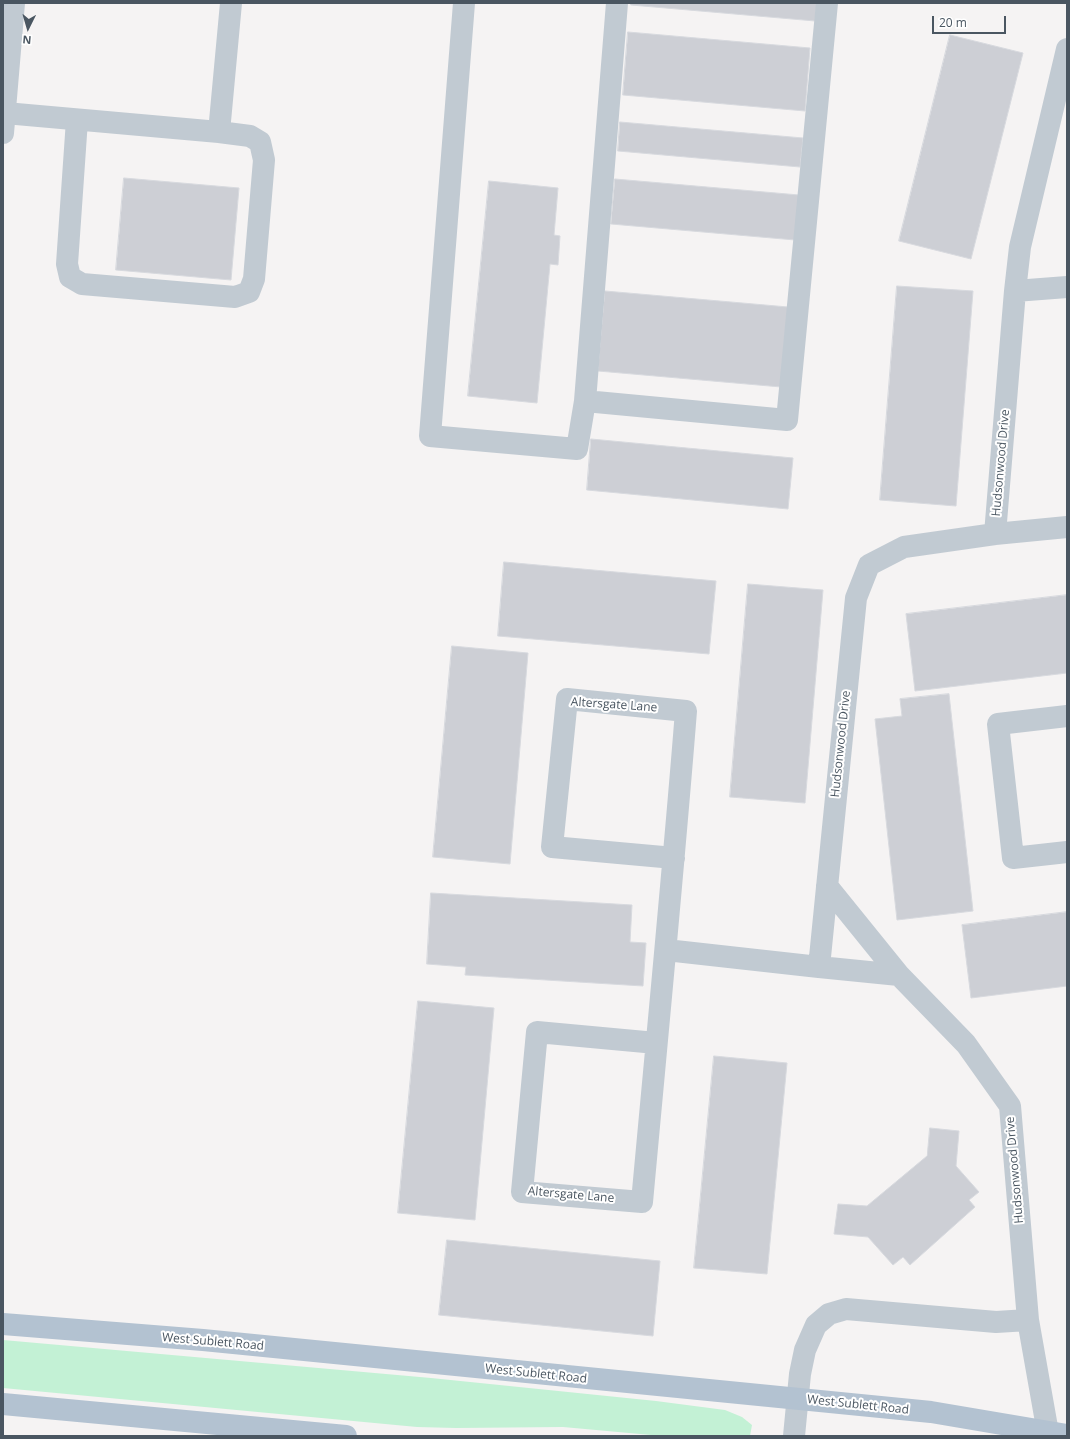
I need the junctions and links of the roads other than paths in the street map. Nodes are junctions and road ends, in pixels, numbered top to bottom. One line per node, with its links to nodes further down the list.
1 (14, 3): 8 (street)
2 (231, 3): 9 (street)
3 (464, 3): 12 (street)
4 (617, 3): 12 (street)
5 (827, 3): 12 (street)
6 (1067, 49): 11 (street, Hudsonwood Drive)
7 (77, 120): 8 (street); 9 (street); 9 (street)
8 (4, 123)
9 (219, 132)
10 (1067, 287): 11 (street)
11 (1015, 291): 14 (street, Hudsonwood Drive)
12 (585, 401)
13 (1067, 527): 14 (street)
14 (995, 534): 18 (street, Hudsonwood Drive)
15 (1067, 716): 16 (street)
16 (1067, 852)
17 (674, 858): 17 (street, Altersgate Lane); 19 (street, Altersgate Lane)
18 (827, 886): 20 (street, Hudsonwood Drive); 21 (street, Hudsonwood Drive)
19 (666, 950): 20 (street); 22 (street, Altersgate Lane)
20 (819, 966): 21 (street)
21 (899, 975): 23 (street, Hudsonwood Drive)
22 (656, 1043): 22 (street, Altersgate Lane)
23 (1028, 1320): 25 (street); 27 (street, Hudsonwood Drive)
24 (3, 1324): 25 (main road, West Sublett Road)
25 (797, 1398): 27 (main road, West Sublett Road); 29 (street)
26 (3, 1404): 28 (main road)
27 (1057, 1434)
28 (346, 1436)
29 (794, 1436)

